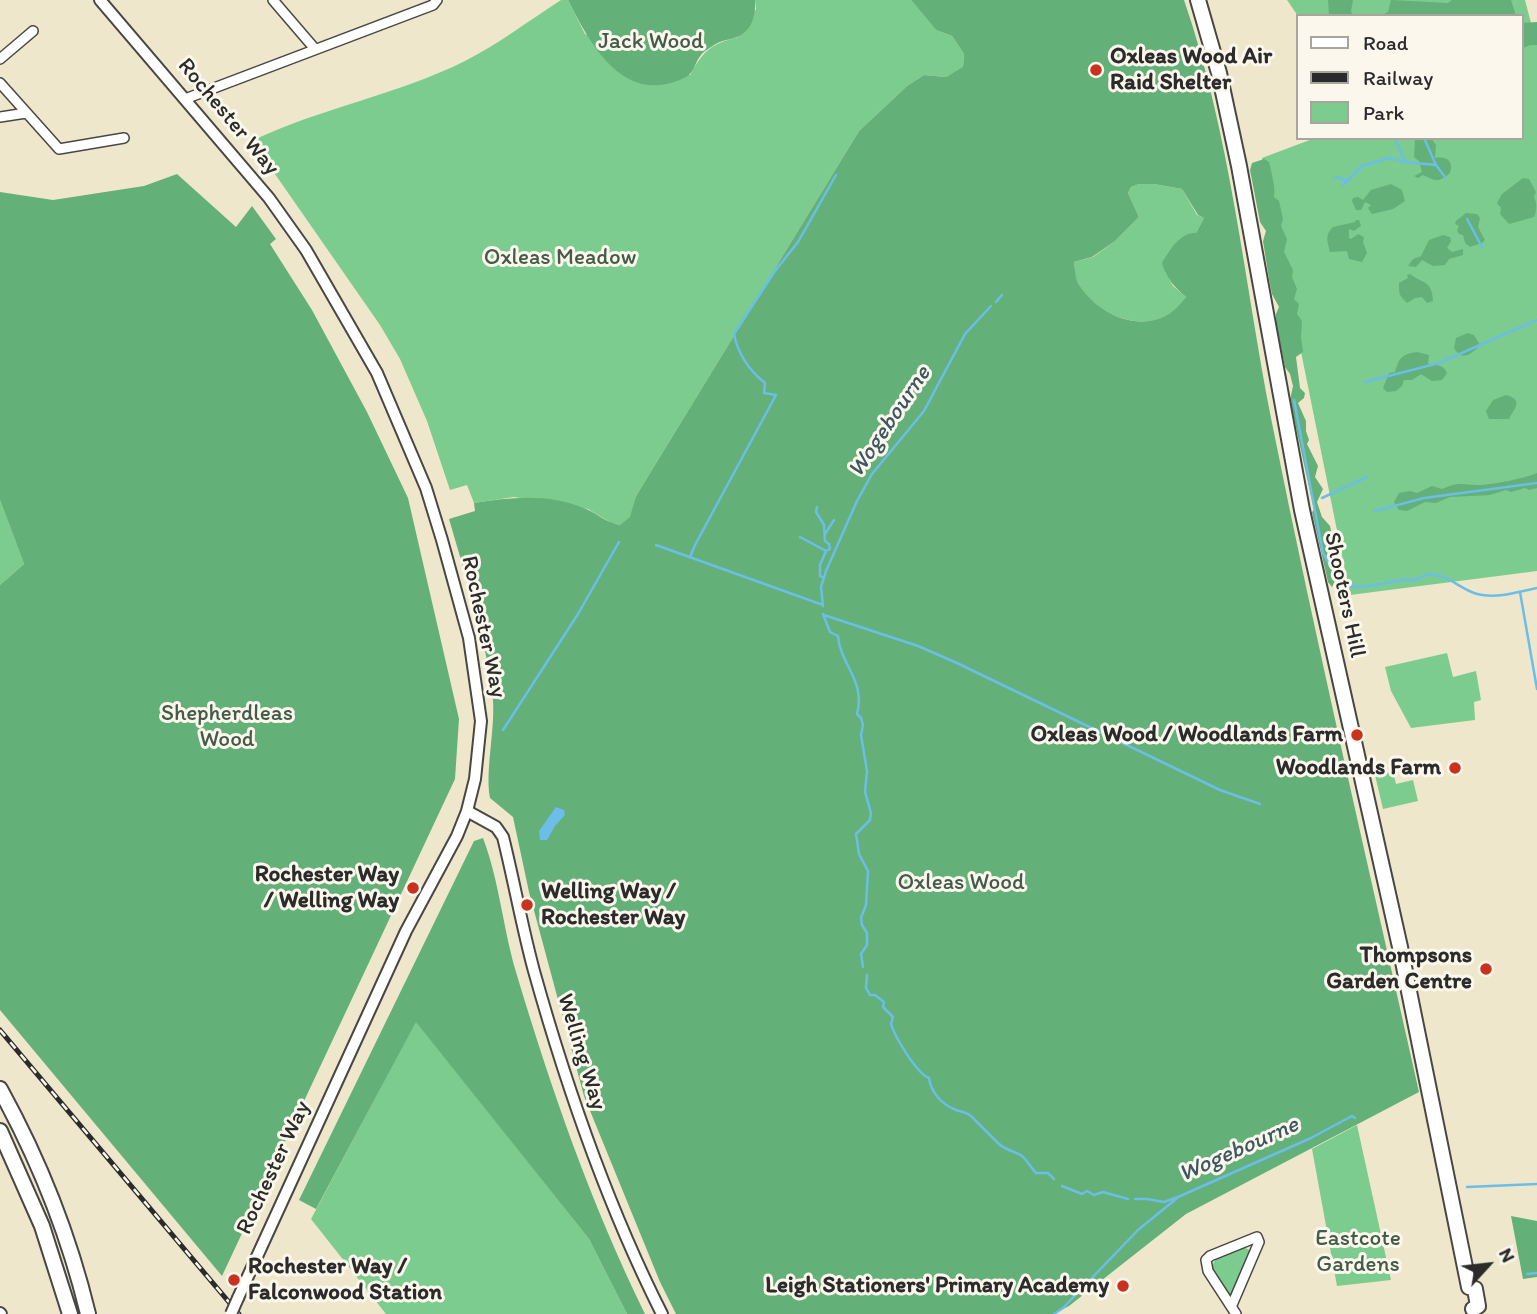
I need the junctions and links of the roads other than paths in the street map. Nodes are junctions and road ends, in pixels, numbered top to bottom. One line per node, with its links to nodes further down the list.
1 (100, 0): 10 (street, Rochester Way)
2 (272, 0): 7 (street)
3 (437, 0): 4 (street); 7 (street)
4 (450, 0)
5 (1198, 0): 18 (main road, Shooters Hill)
6 (33, 32): 8 (street)
7 (315, 49): 10 (street)
8 (0, 59)
9 (0, 83): 11 (street)
10 (186, 99): 14 (street, Rochester Way)
11 (26, 113): 12 (street); 13 (street)
12 (0, 117)
13 (124, 138)
14 (467, 811): 21 (street, Rochester Way, bridge); 22 (street, Welling Way)
15 (0, 1089): 20 (main road)
16 (0, 1131): 19 (main road)
17 (1234, 1310): 17 (street)
18 (1474, 1312)
19 (69, 1314)
20 (88, 1314)
21 (231, 1314)
22 (662, 1314)

